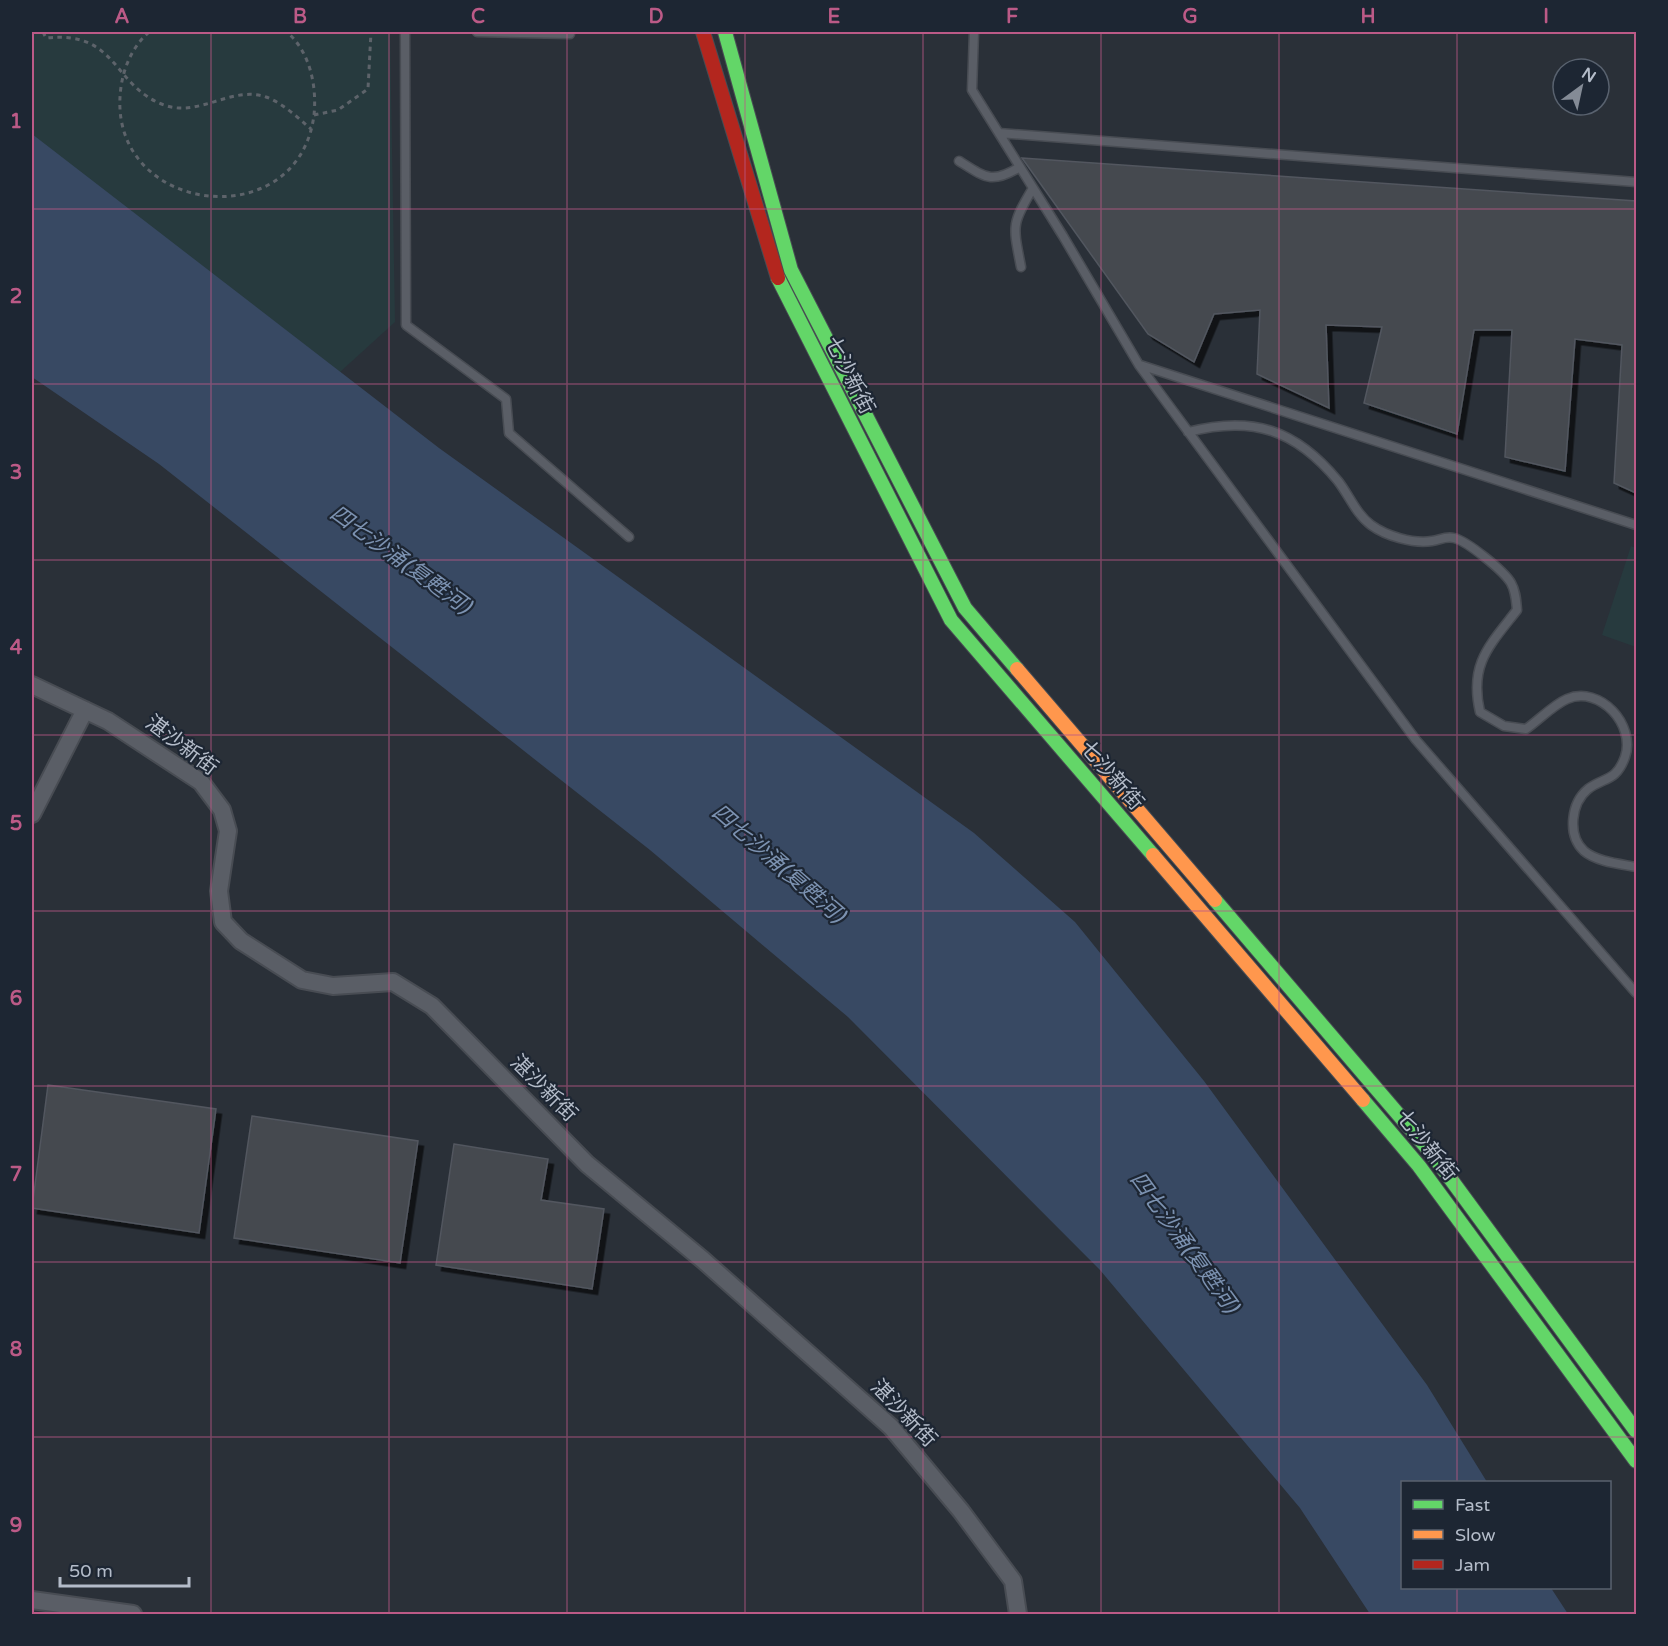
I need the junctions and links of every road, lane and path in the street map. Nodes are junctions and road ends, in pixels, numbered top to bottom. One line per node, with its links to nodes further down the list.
1 (43, 32): 11 (path)
2 (149, 32): 11 (path)
3 (287, 32): 12 (path)
4 (371, 32): 12 (path)
5 (405, 32): 23 (lane)
6 (477, 32): 7 (lane)
7 (570, 32)
8 (703, 32): 30 (street, 七沙新街)
9 (725, 32): 29 (street, 七沙新街)
10 (974, 32): 14 (lane)
11 (123, 71): 13 (path); 13 (path)
12 (314, 115): 13 (path)
13 (312, 129)
14 (999, 133): 16 (lane); 17 (lane)
15 (959, 161): 16 (lane)
16 (1020, 167): 18 (lane)
17 (1636, 182)
18 (1033, 188): 19 (lane); 20 (lane)
19 (1021, 267)
20 (1139, 365): 21 (lane); 22 (lane)
21 (1188, 432): 27 (lane); 28 (lane)
22 (1636, 525)
23 (629, 537)
24 (32, 686): 25 (street, 湛沙新街)
25 (85, 710): 26 (street); 36 (street, 湛沙新街)
26 (32, 814)
27 (1636, 867)
28 (1636, 993)
29 (1636, 1431)
30 (1636, 1461)
31 (32, 1587): 33 (street)
32 (32, 1600): 33 (street)
33 (66, 1605): 34 (street); 35 (street)
34 (32, 1610)
35 (133, 1614)
36 (1018, 1614)

